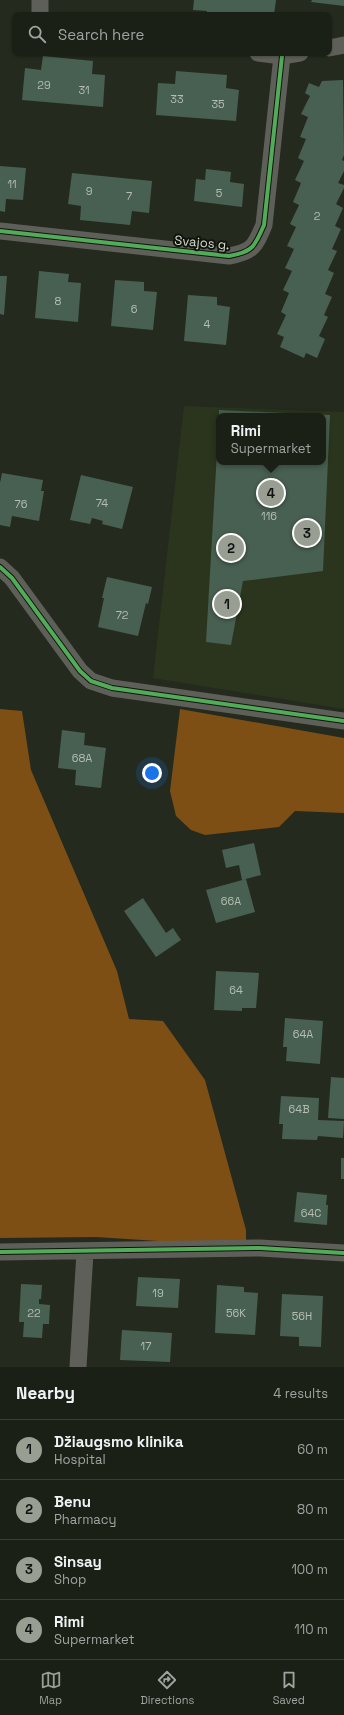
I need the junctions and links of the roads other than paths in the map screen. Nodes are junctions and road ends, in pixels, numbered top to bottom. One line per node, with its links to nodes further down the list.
1 (40, 0): 2 (street)
2 (40, 12)
3 (344, 46): 4 (street)
4 (332, 48)
5 (282, 56): 6 (street, Svajos g.)
6 (0, 231)
7 (0, 567): 8 (street)
8 (344, 721)
9 (0, 1252): 10 (street)
10 (85, 1252): 11 (street); 12 (street)
11 (344, 1253)
12 (78, 1367)

